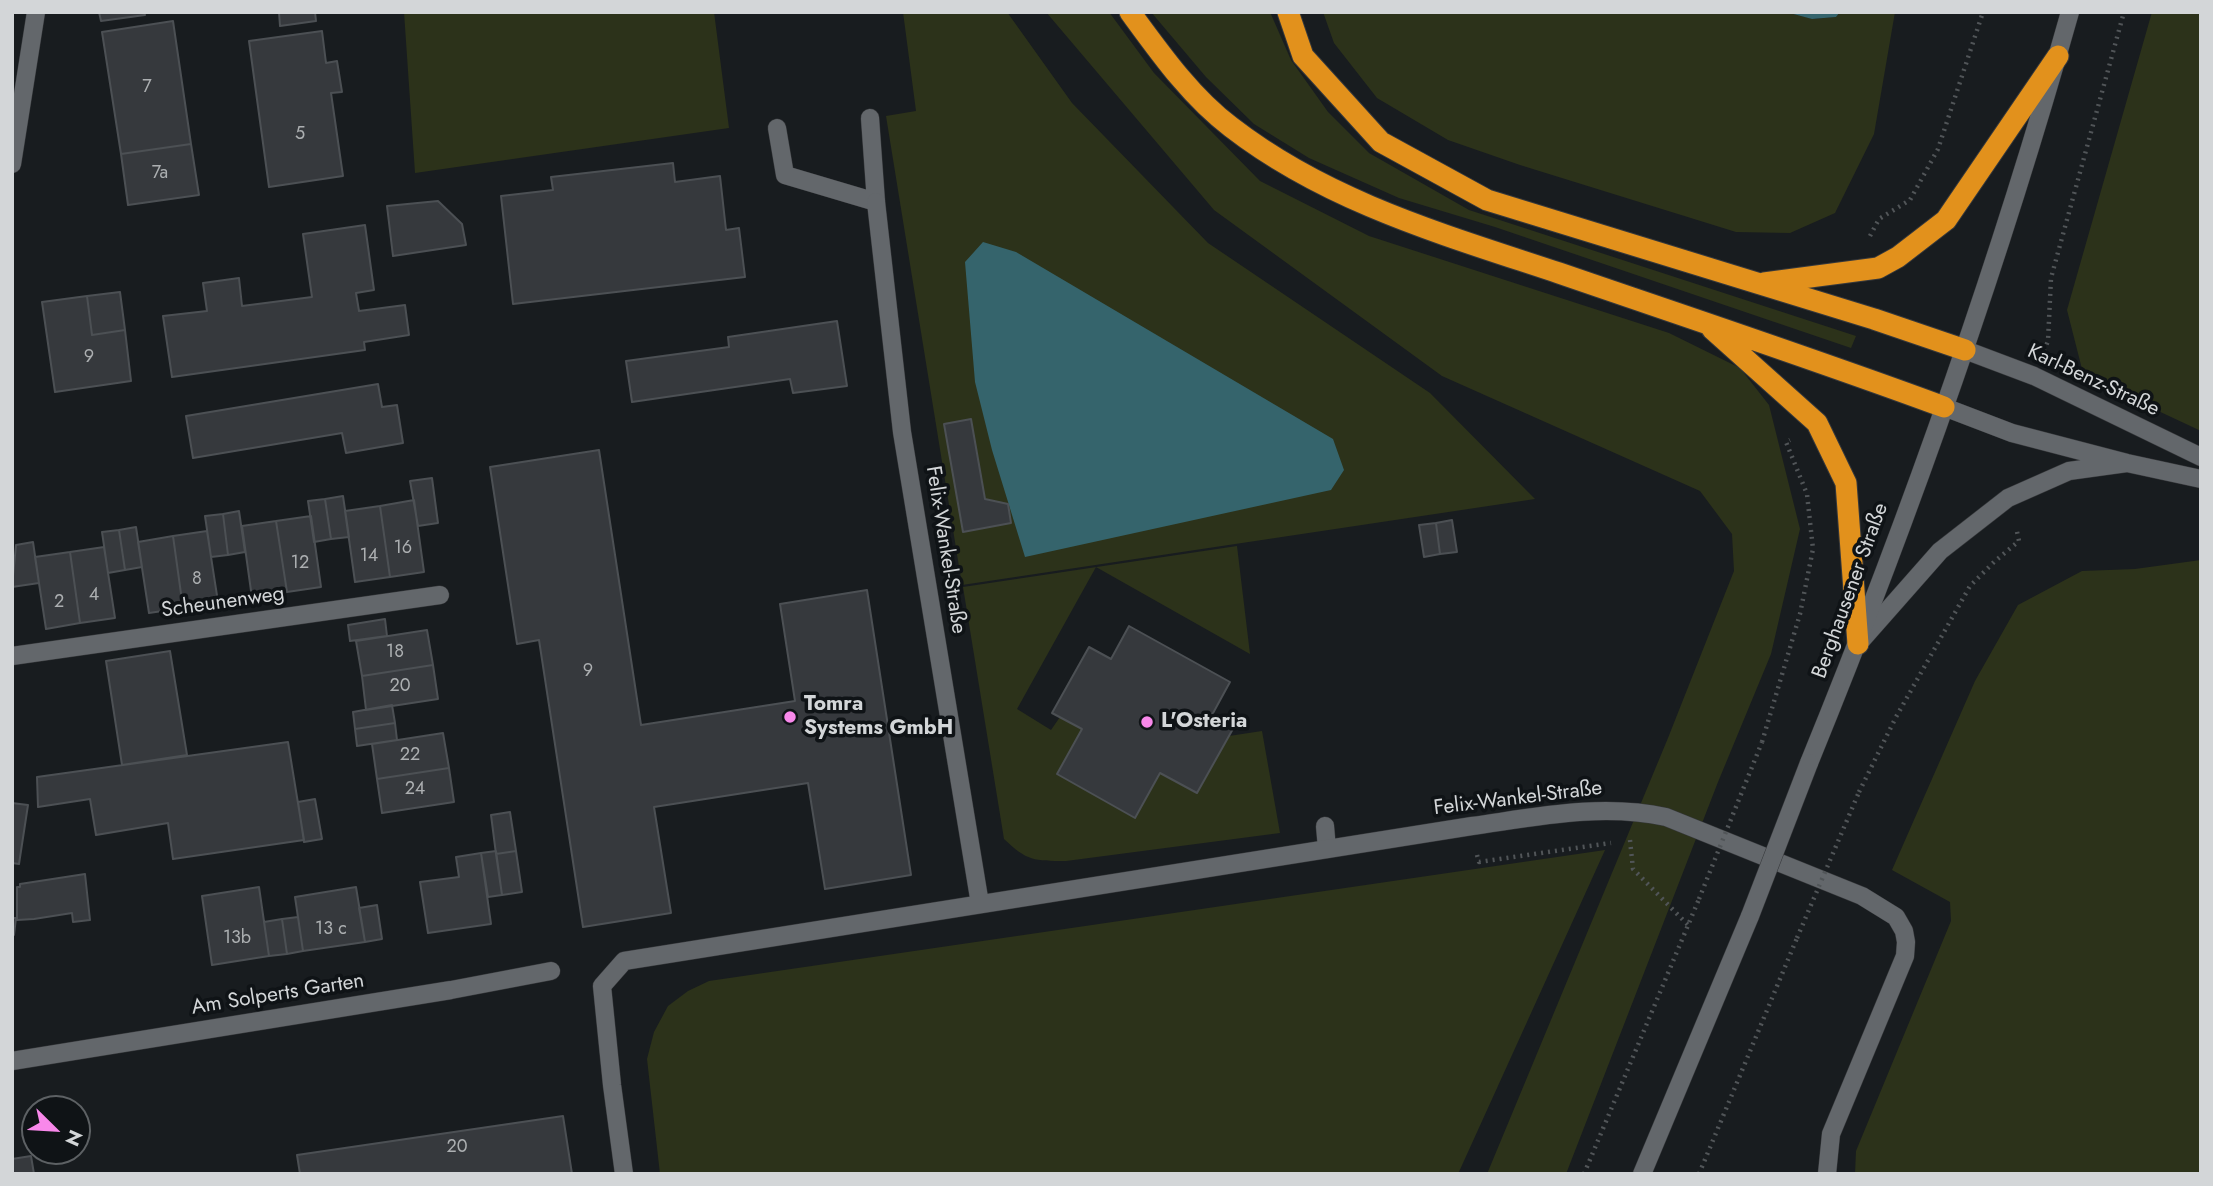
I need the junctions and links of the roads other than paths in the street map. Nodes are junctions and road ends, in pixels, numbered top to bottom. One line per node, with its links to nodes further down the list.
1 (36, 12): 8 (street)
2 (1130, 12): 11 (highway)
3 (1288, 12): 10 (highway)
4 (2070, 12): 5 (street, Berghausener Straße)
5 (2058, 56): 10 (highway); 12 (street, Berghausener Straße)
6 (870, 118): 9 (street, Felix-Wankel-Straße)
7 (777, 128): 9 (street)
8 (12, 164)
9 (876, 202): 22 (street, Felix-Wankel-Straße)
10 (1754, 284): 12 (highway)
11 (1705, 323): 13 (highway); 18 (highway)
12 (1965, 350): 13 (street, Berghausener Straße); 14 (street, Karl-Benz-Straße)
13 (1944, 407): 15 (street); 18 (street, Berghausener Straße)
14 (2201, 457)
15 (2127, 463): 16 (street); 18 (street)
16 (2201, 479)
17 (440, 595): 19 (street, Scheunenweg)
18 (1858, 644): 26 (street, Berghausener Straße, bridge)
19 (12, 656)
20 (1325, 826): 21 (street)
21 (1327, 849): 22 (street, Felix-Wankel-Straße); 27 (street, Felix-Wankel-Straße)
22 (980, 904): 25 (street, Felix-Wankel-Straße)
23 (551, 971): 24 (street, Am Solperts Garten)
24 (12, 1061)
25 (624, 1174)
26 (1642, 1174)
27 (1827, 1174)

